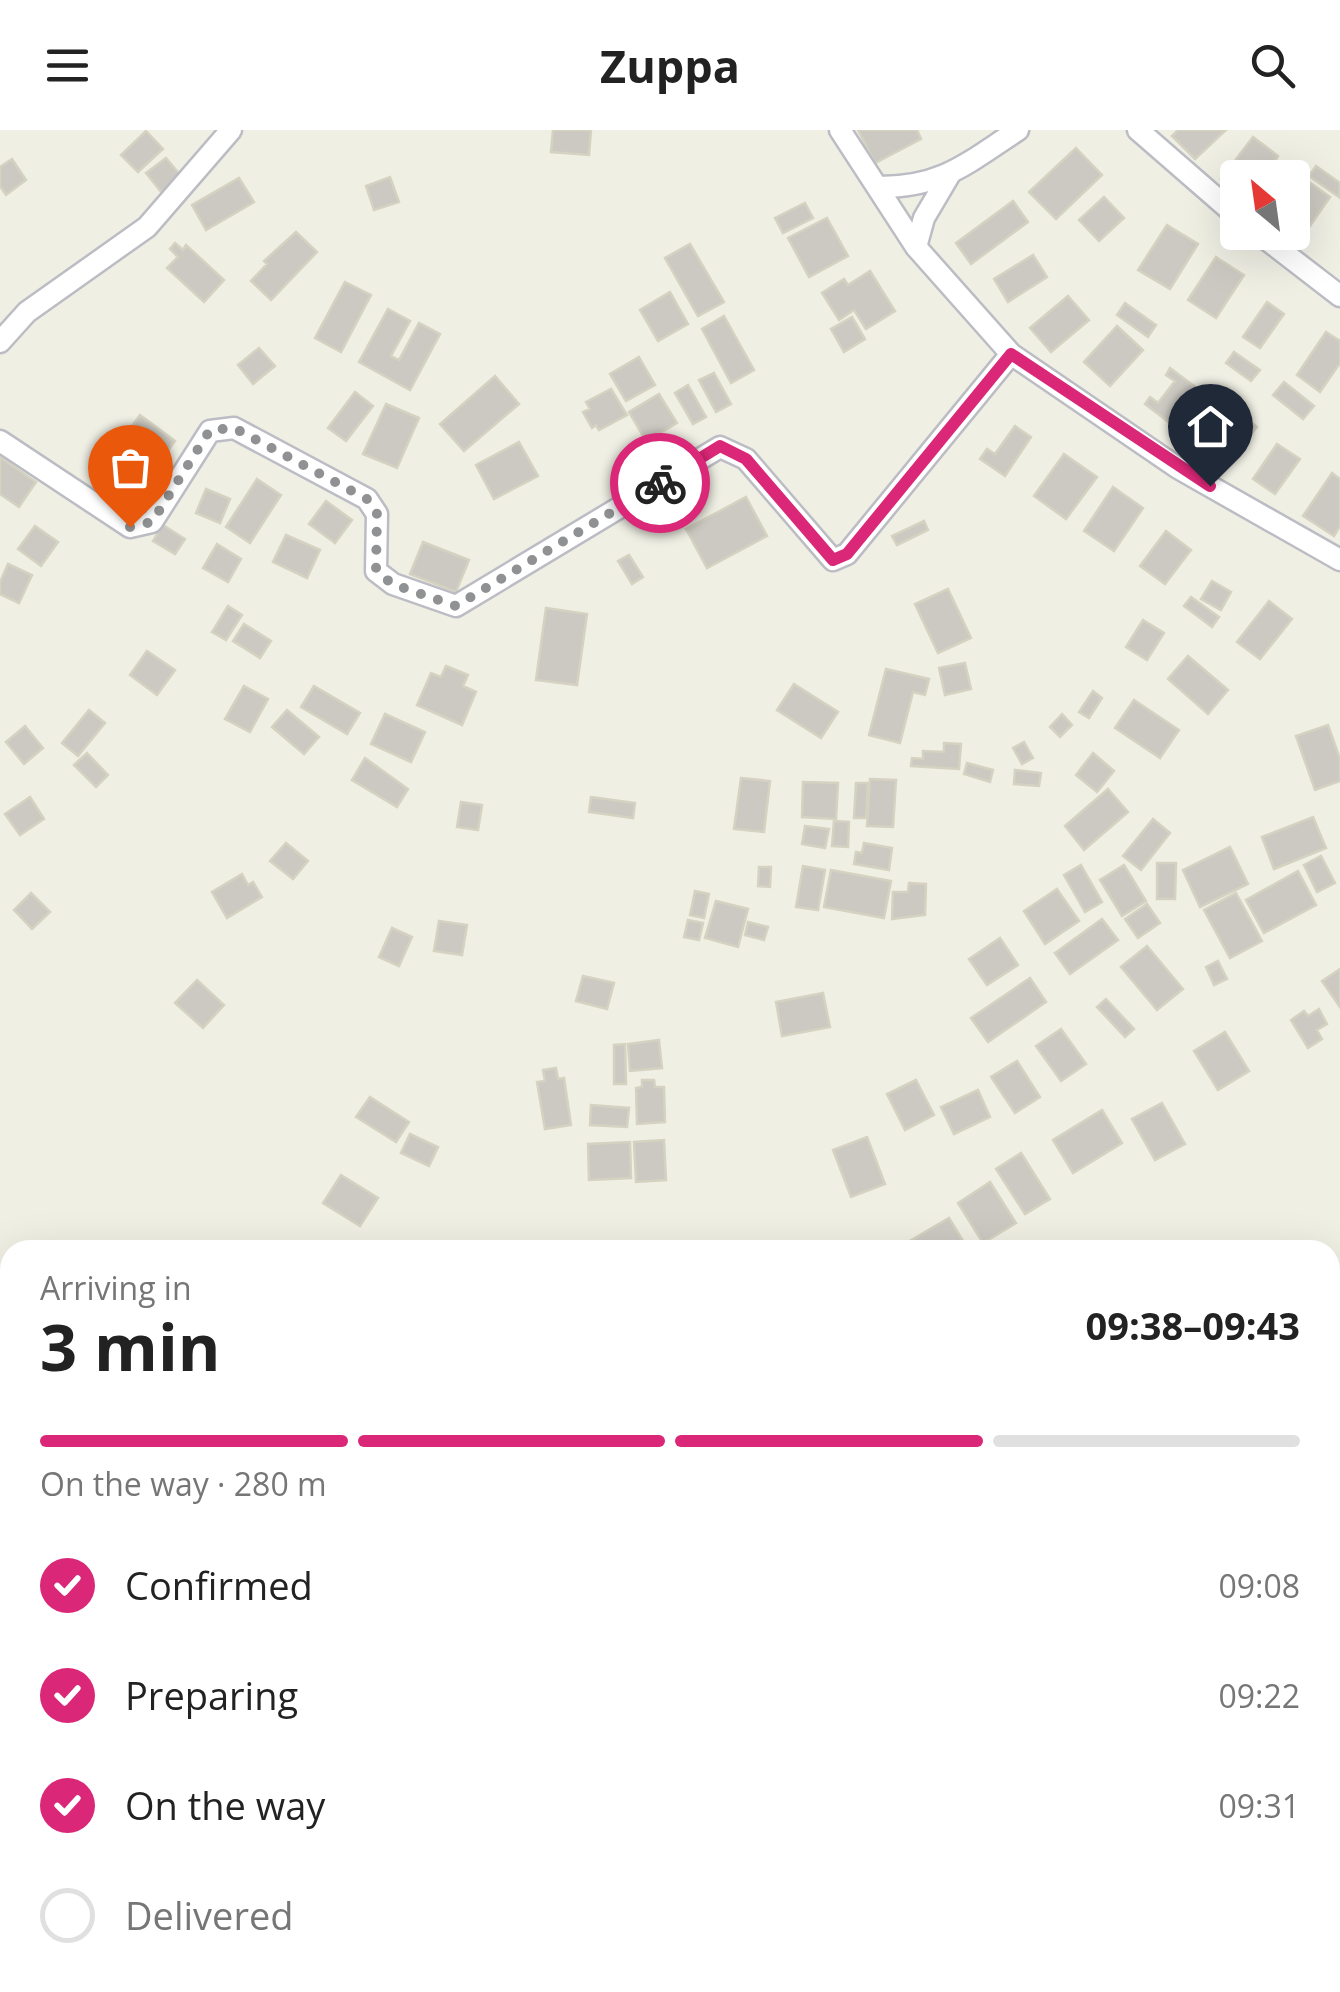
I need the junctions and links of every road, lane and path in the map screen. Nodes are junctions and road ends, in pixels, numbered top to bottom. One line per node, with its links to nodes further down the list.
1 (231, 130): 11 (street)
2 (840, 130): 6 (street)
3 (1018, 130): 5 (street)
4 (1138, 130): 7 (street)
5 (950, 174): 6 (street); 8 (street)
6 (877, 187): 8 (street)
7 (1220, 201)
8 (916, 247): 12 (street)
9 (1280, 250): 10 (street)
10 (1340, 296)
11 (0, 342)
12 (1011, 354): 13 (street); 14 (street)
13 (0, 442)
14 (1340, 560)

